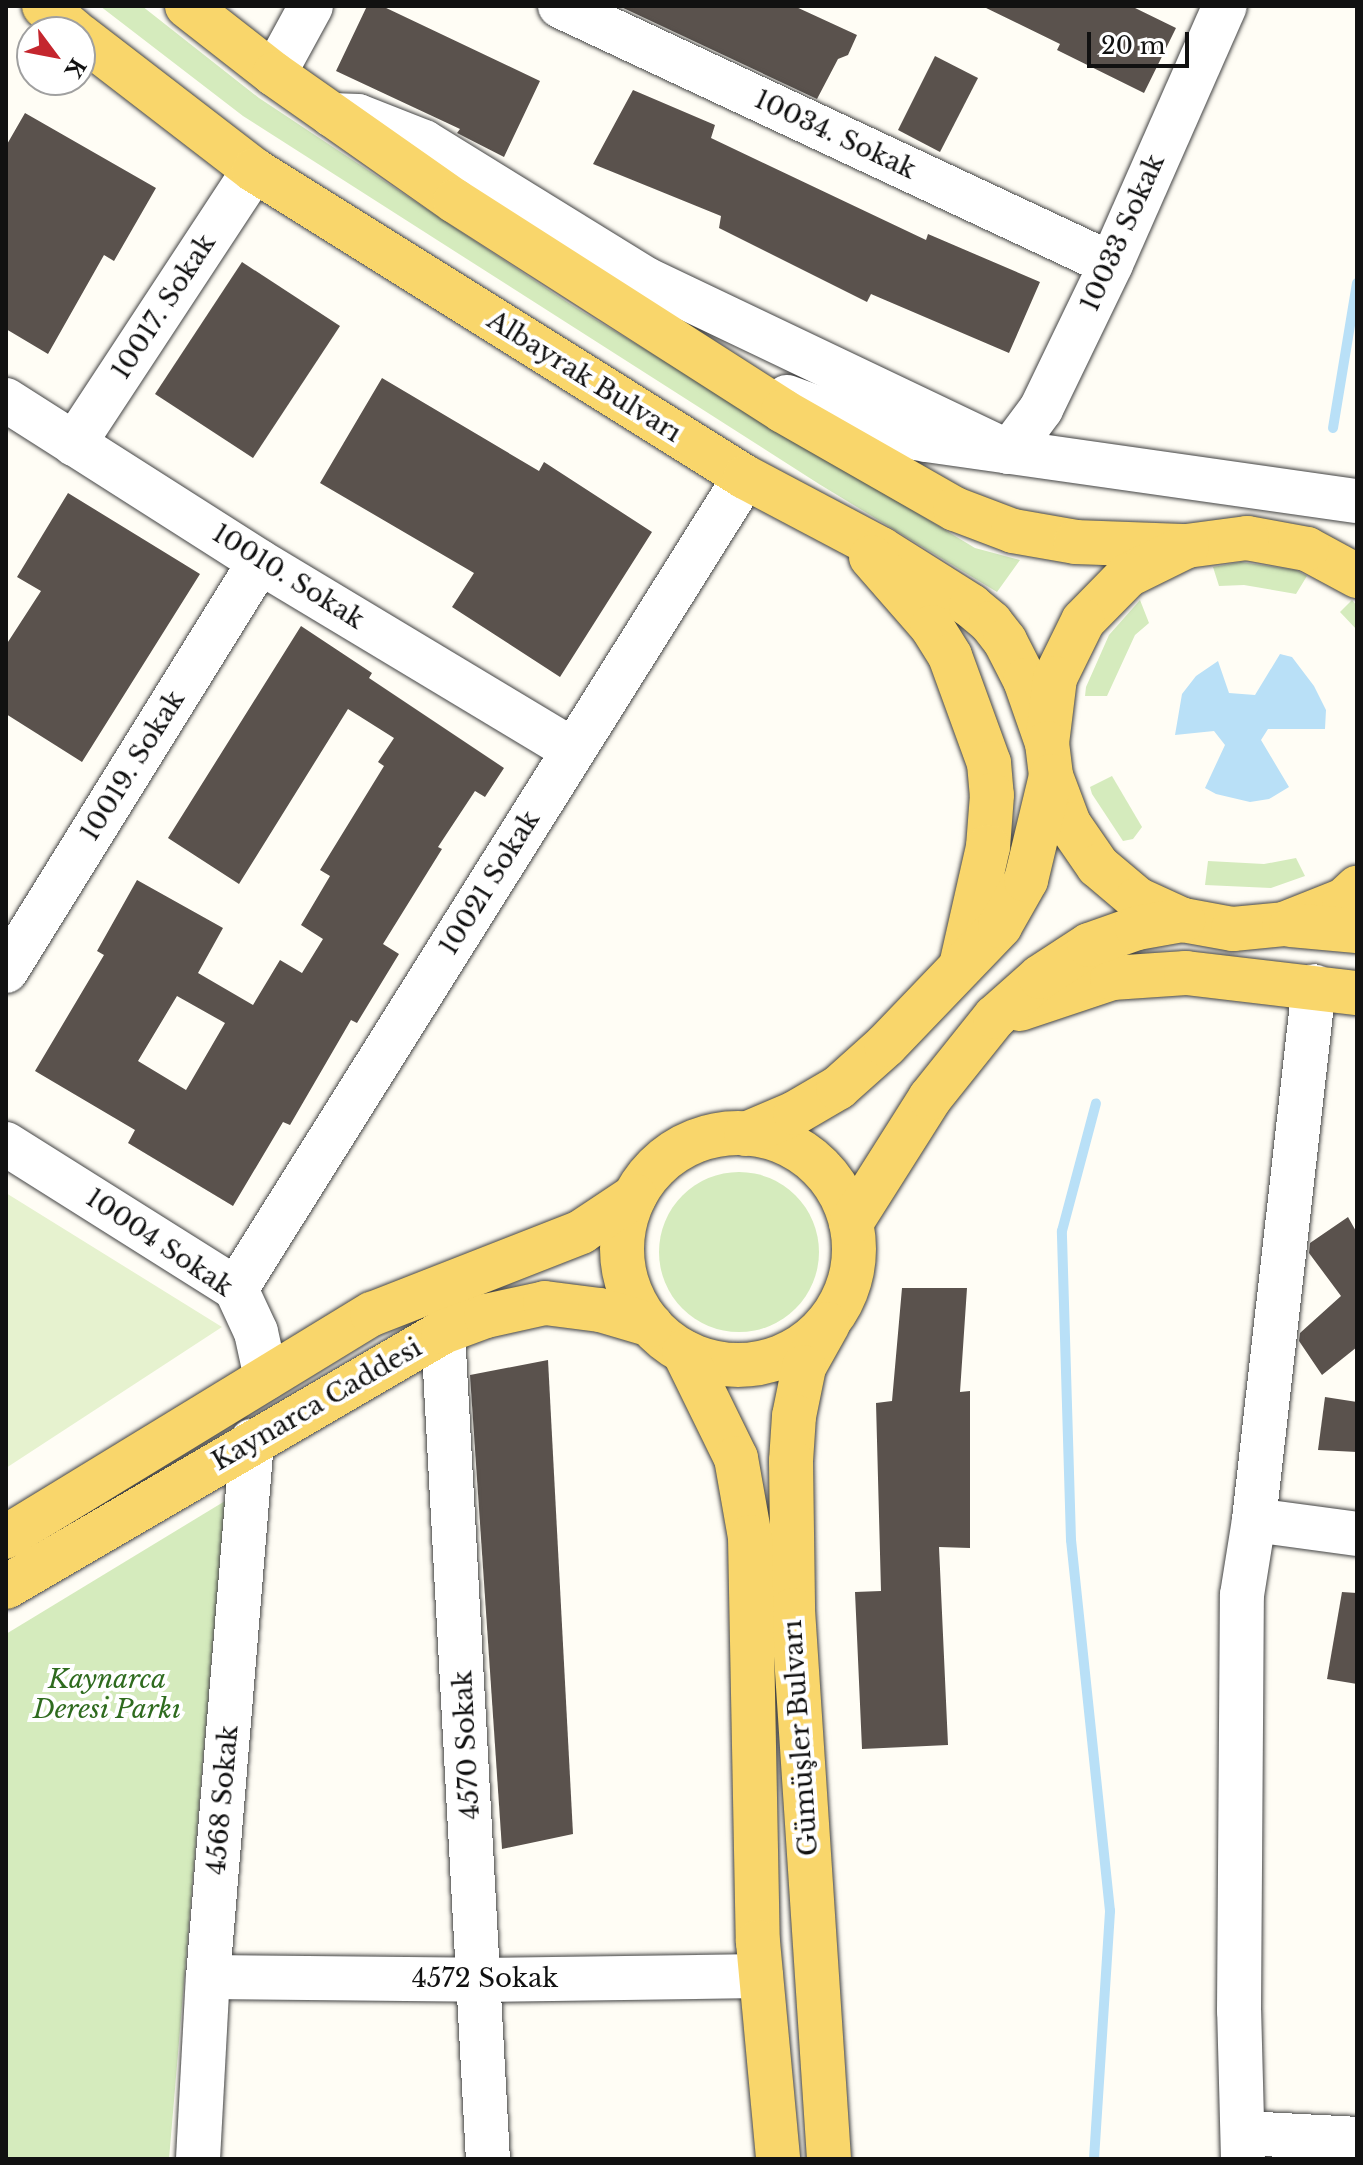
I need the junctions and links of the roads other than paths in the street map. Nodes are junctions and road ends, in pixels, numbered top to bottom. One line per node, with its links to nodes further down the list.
1 (187, 6): 6 (main road)
2 (311, 6): 6 (street)
3 (560, 6): 9 (street, 10034. Sokak)
4 (1225, 6): 9 (street, 10033 Sokak)
5 (96, 48): 8 (main road, Albayrak Bulvarı)
6 (274, 74): 7 (main road)
7 (332, 115): 10 (main road); 11 (street)
8 (254, 170): 14 (street, 10017. Sokak); 16 (main road, Albayrak Bulvarı)
9 (1111, 264): 15 (street, 10033 Sokak)
10 (569, 274): 11 (street); 12 (main road)
11 (646, 279): 15 (street)
12 (721, 371): 15 (street); 19 (main road)
13 (6, 400): 14 (street, 10010. Sokak)
14 (74, 444): 20 (street, 10010. Sokak)
15 (1009, 452): 17 (street)
16 (745, 477): 18 (main road, Albayrak Bulvarı); 22 (street, 10021 Sokak)
17 (1357, 501)
18 (851, 534): 23 (main road, Albayrak Bulvarı); 28 (main road)
19 (1187, 546): 21 (main road); 23 (main road, Kaynarca Caddesi)
20 (260, 562): 22 (street, 10010. Sokak); 29 (street, 10019. Sokak)
21 (1357, 576)
22 (573, 750): 37 (street, 10021 Sokak)
23 (1049, 760): 25 (main road, Albayrak Bulvarı); 28 (main road, Kaynarca Caddesi)
24 (1357, 888): 26 (main road)
25 (1183, 920): 26 (main road); 32 (main road)
26 (1284, 924): 27 (main road)
27 (1357, 931)
28 (960, 967): 33 (main road, Kaynarca Caddesi)
29 (6, 971)
30 (1314, 986): 31 (main road); 32 (main road); 44 (street)
31 (1357, 993)
32 (995, 1017): 36 (main road)
33 (746, 1134): 35 (main road, Kaynarca Caddesi); 36 (main road, Kaynarca Caddesi)
34 (6, 1144): 37 (street, 10004 Sokak)
35 (635, 1196): 39 (main road, Kaynarca Caddesi); 42 (main road, Kaynarca Caddesi)
36 (851, 1223): 38 (main road, Kaynarca Caddesi)
37 (236, 1289): 42 (street, 10004 Sokak)
38 (828, 1324): 41 (main road, Kaynarca Caddesi); 56 (main road, Gümüşler Bulvarı)
39 (651, 1325): 40 (main road, Kaynarca Caddesi); 41 (main road, Kaynarca Caddesi)
40 (443, 1332): 43 (main road, Kaynarca Caddesi); 50 (street, 4570 Sokak)
41 (684, 1352): 48 (main road, Gümüşler Bulvarı)
42 (266, 1378): 46 (main road, Kaynarca Caddesi)
43 (252, 1441): 47 (main road, Kaynarca Caddesi); 49 (street, 4568 Sokak)
44 (1254, 1520): 45 (street); 52 (street)
45 (1357, 1534)
46 (6, 1537)
47 (6, 1587)
48 (761, 1976): 50 (street, 4572 Sokak); 55 (main road, Gümüşler Bulvarı)
49 (208, 1977): 50 (street, 4572 Sokak); 53 (street, 4568 Sokak)
50 (480, 1980): 54 (street, 4570 Sokak)
51 (1357, 2139): 52 (street)
52 (1244, 2146)
53 (198, 2159)
54 (488, 2159)
55 (778, 2159)
56 (829, 2159)

